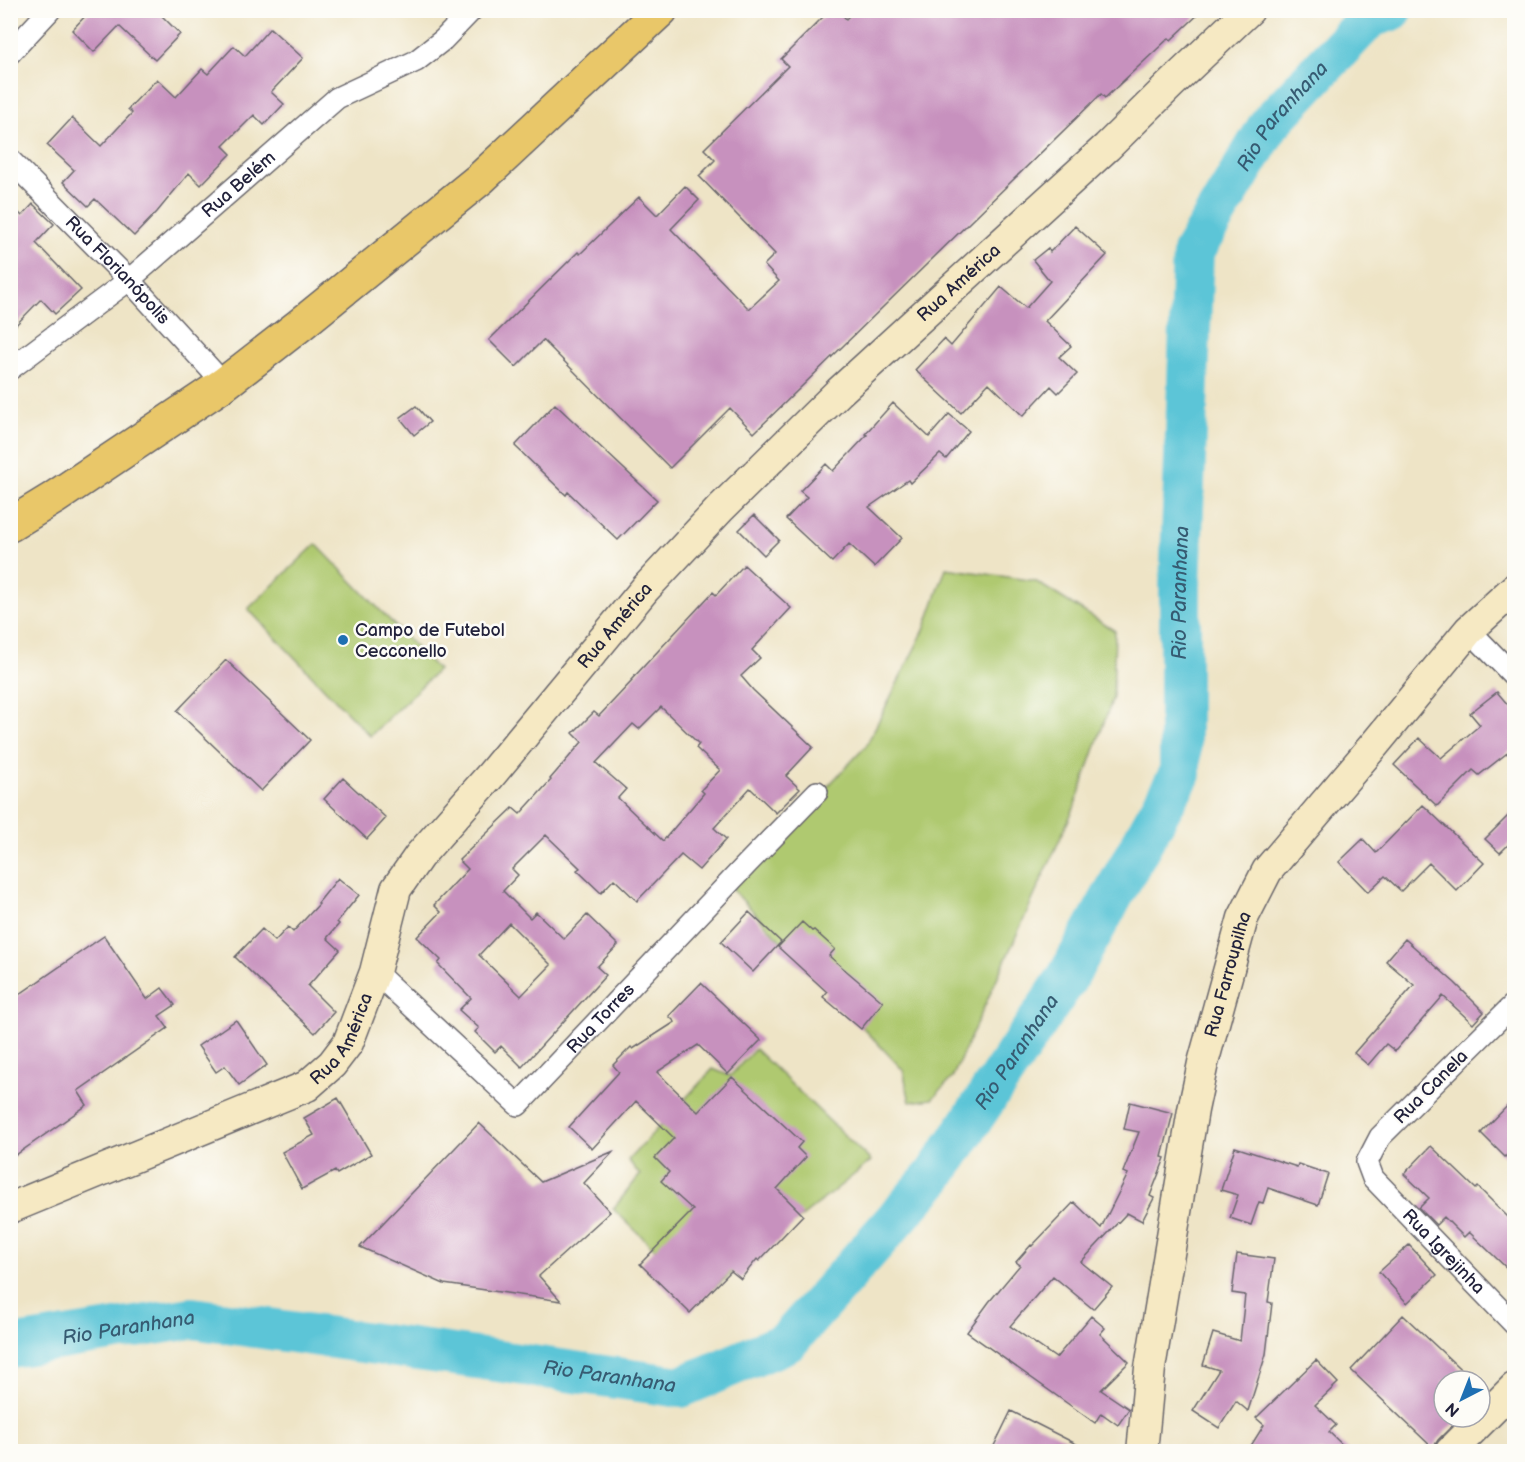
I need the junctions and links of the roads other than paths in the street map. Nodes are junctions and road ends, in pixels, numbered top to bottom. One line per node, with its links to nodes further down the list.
1 (50, 10): 5 (street)
2 (472, 10): 7 (street, Rua Belém)
3 (1250, 10): 15 (street, Rua América)
4 (656, 12): 9 (main road)
5 (10, 52)
6 (10, 160): 7 (street, Rua Florianópolis)
7 (129, 280): 8 (street, Rua Belém); 9 (street, Rua Florianópolis)
8 (10, 369)
9 (224, 384): 10 (main road)
10 (10, 525)
11 (1515, 589): 12 (street, Rua Farroupilha)
12 (1469, 630): 13 (street); 21 (street, Rua Farroupilha)
13 (1515, 676)
14 (818, 792): 15 (street, Rua Torres)
15 (375, 972): 18 (street, Rua América)
16 (1515, 1004): 17 (street, Rua Canela)
17 (1373, 1178): 19 (street, Rua Igrejinha)
18 (10, 1208)
19 (1515, 1324)
20 (1515, 1388): 22 (street)
21 (1142, 1452)
22 (1450, 1452)

